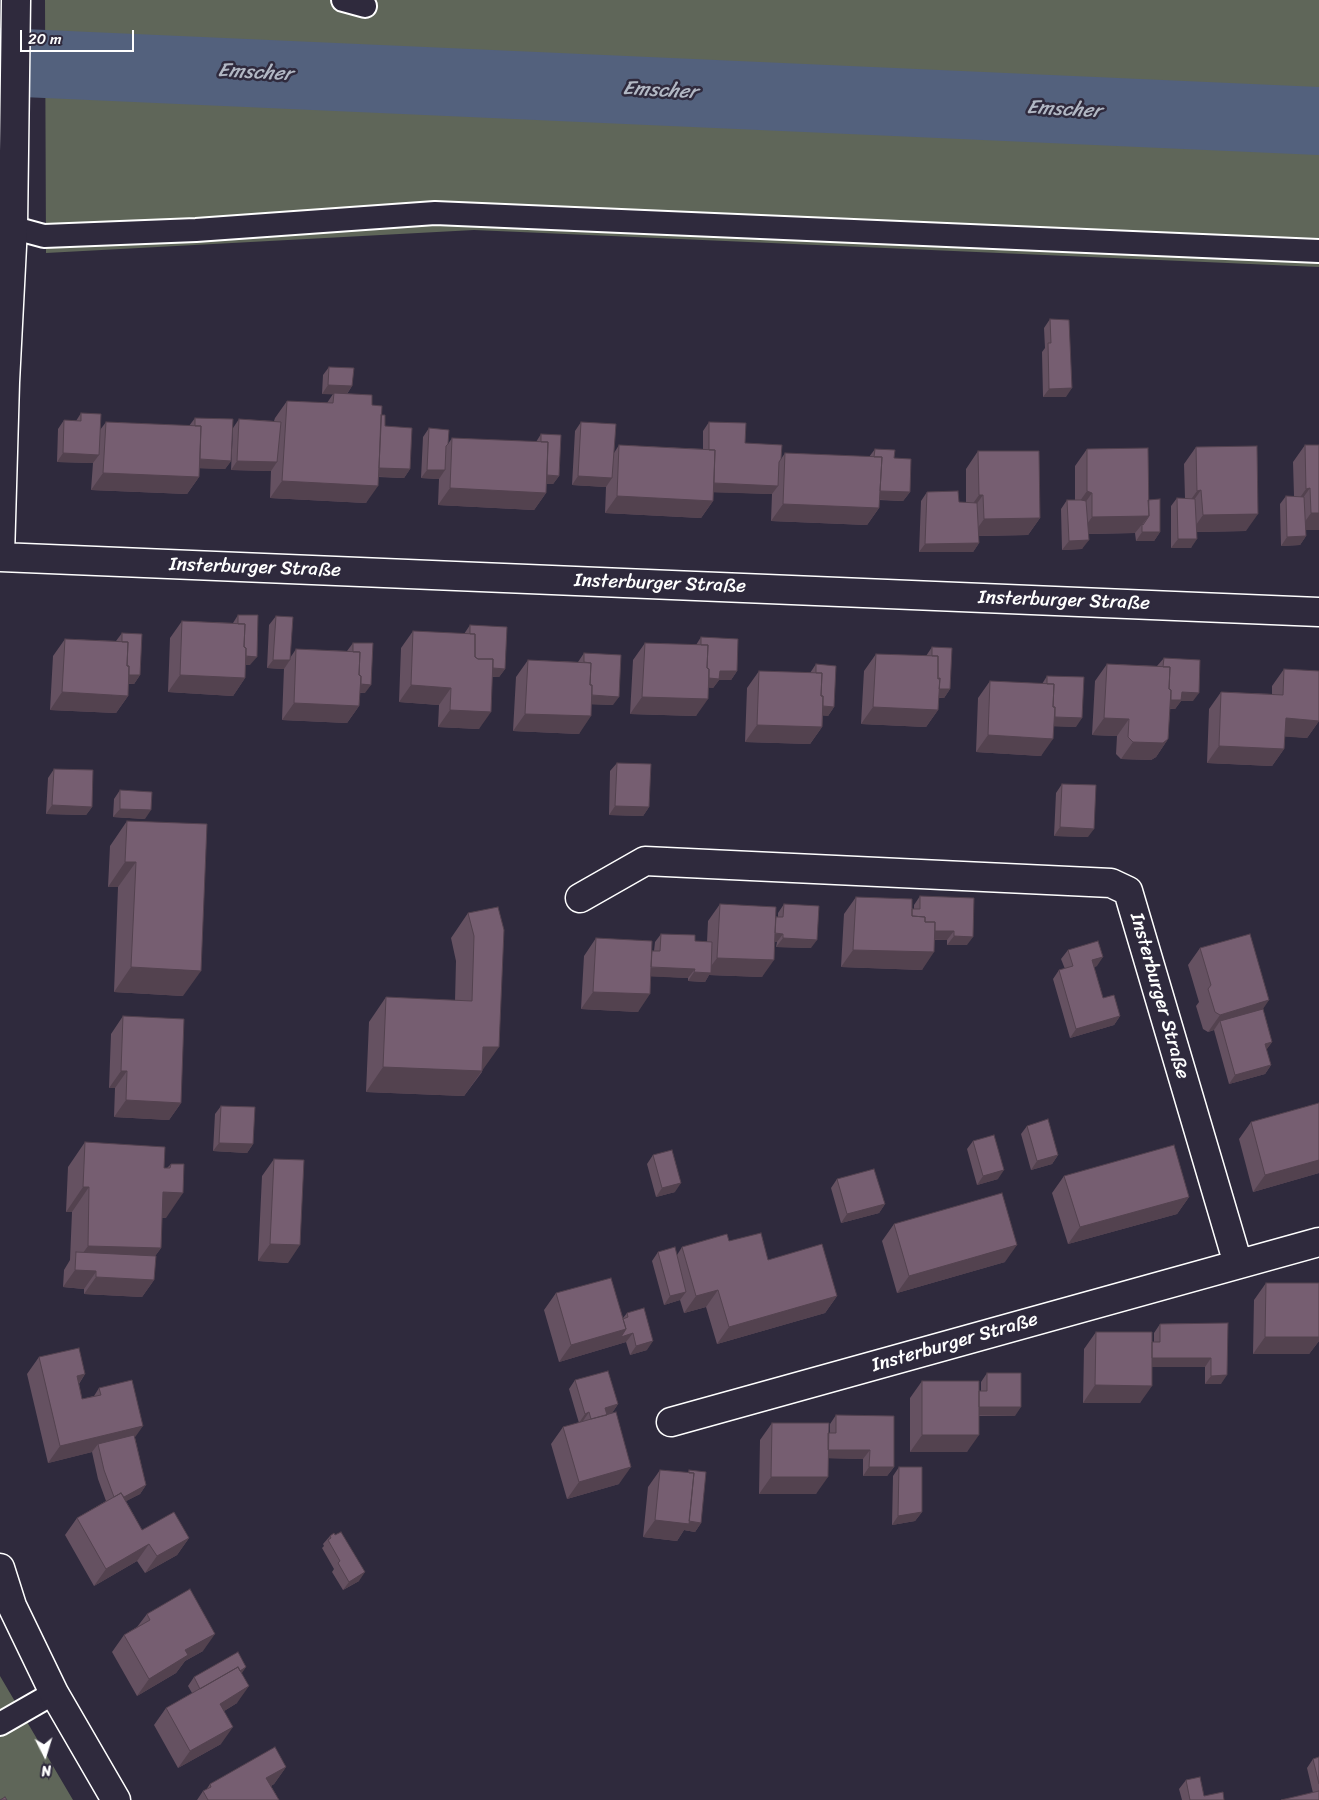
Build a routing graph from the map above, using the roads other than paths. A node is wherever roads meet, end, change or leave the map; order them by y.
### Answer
1 (16, 0) edge
2 (343, 0) edge
3 (365, 6) dead end
4 (7, 226) edge
5 (1319, 251) edge
6 (0, 556) edge
7 (1319, 612) edge
8 (580, 898) dead end
9 (1319, 1242) edge
10 (1238, 1264) junction
11 (671, 1422) dead end
12 (0, 1568) edge
13 (54, 1693) junction
14 (0, 1724) edge
15 (116, 1800) edge

1 - 4 street
2 - 3 lane
4 - 5 lane
4 - 6 street
6 - 7 street, Insterburger Straße
8 - 10 street, Insterburger Straße
9 - 10 street, Insterburger Straße
10 - 11 street, Insterburger Straße
12 - 13 street
13 - 14 lane
13 - 15 street

